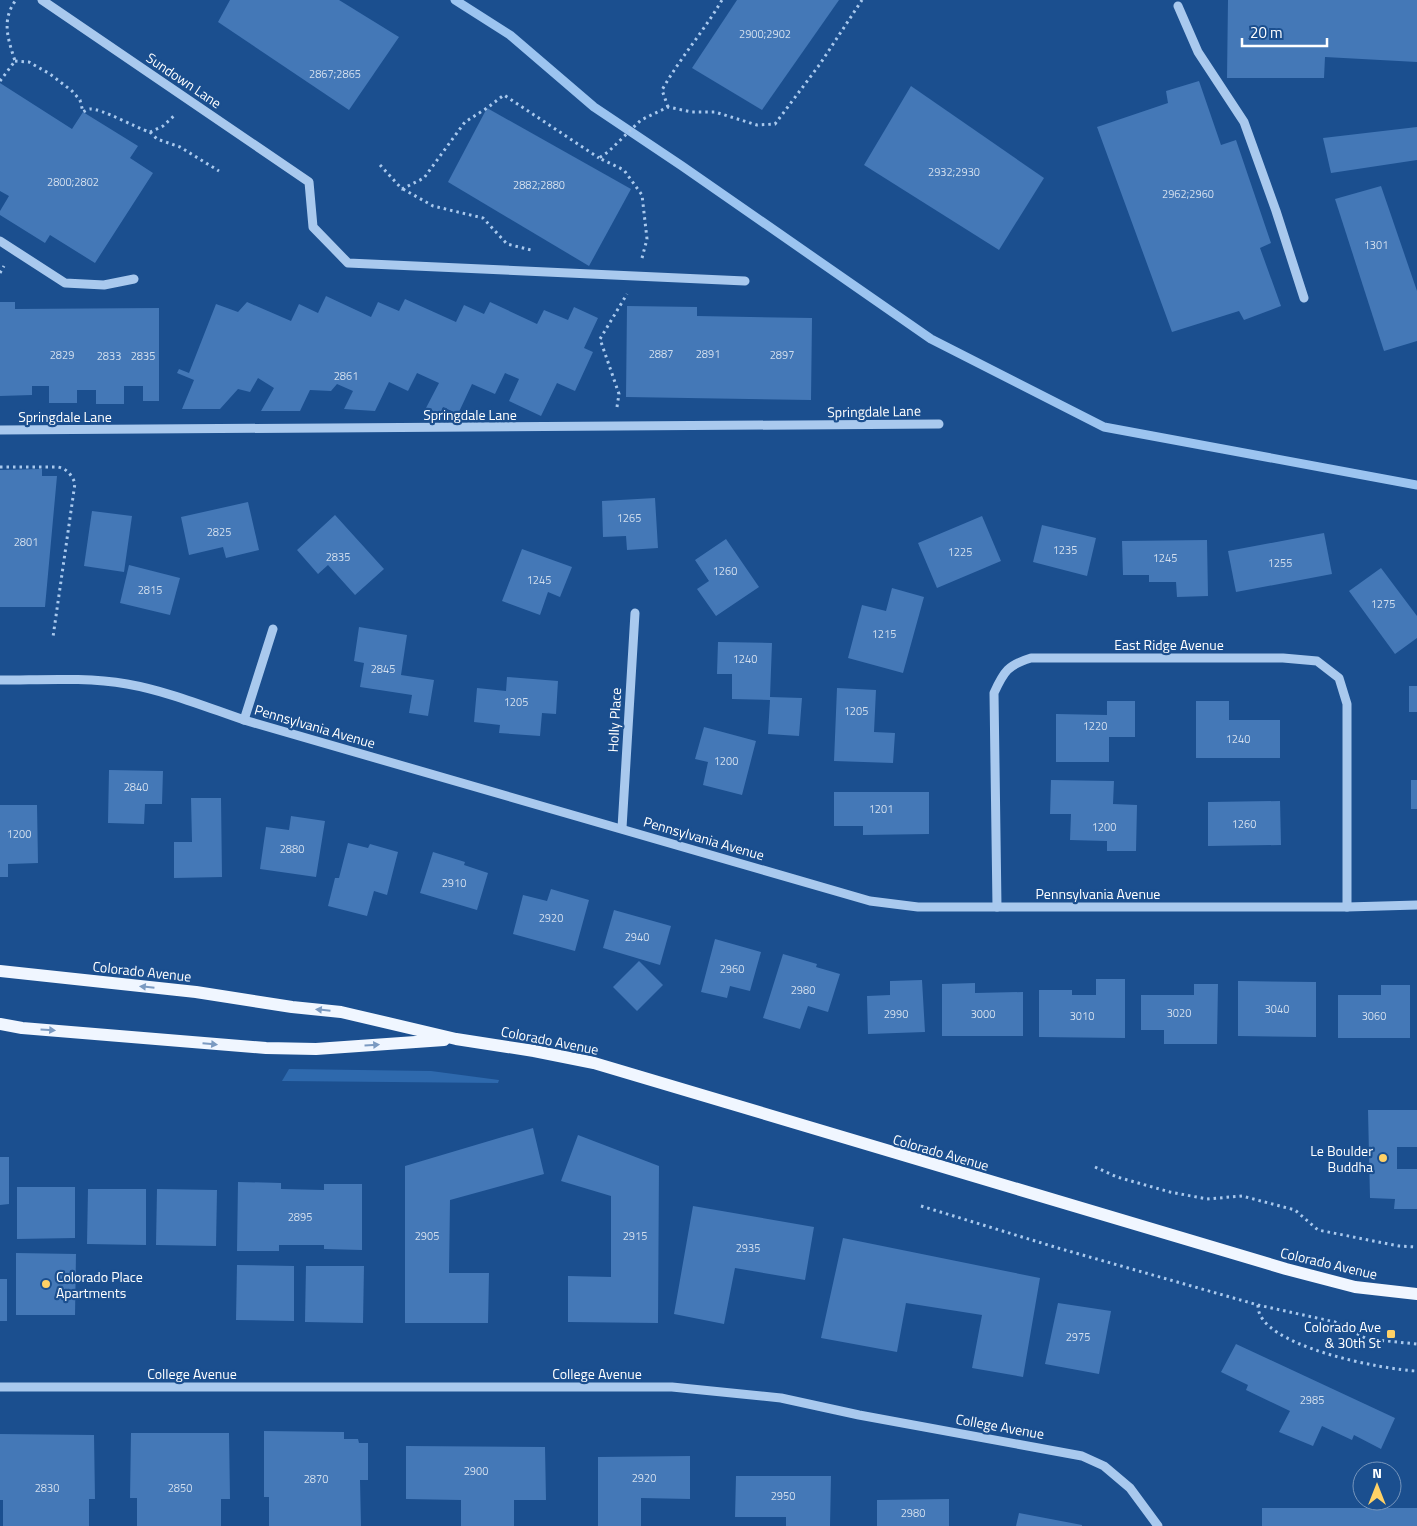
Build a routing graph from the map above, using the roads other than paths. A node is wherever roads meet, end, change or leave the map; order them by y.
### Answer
1 (42, 0) edge
2 (1178, 6) dead end
3 (0, 241) edge
4 (134, 279) dead end
5 (745, 281) dead end
6 (1304, 298) dead end
7 (939, 424) dead end
8 (0, 430) edge
9 (635, 613) dead end
10 (273, 629) dead end
11 (0, 680) edge
12 (244, 720) junction
13 (622, 828) junction
14 (1417, 906) edge
15 (997, 907) junction
16 (1347, 907) junction
17 (0, 971) edge
18 (0, 1024) edge
19 (456, 1039) junction
20 (1417, 1294) edge
21 (0, 1388) edge
22 (1158, 1526) edge

1 - 5 street, Sundown Lane
2 - 6 street
3 - 4 street
7 - 8 street, Springdale Lane
9 - 13 street, Holly Place
10 - 12 street
11 - 12 street, Pennsylvania Avenue
12 - 13 street, Pennsylvania Avenue
13 - 15 street, Pennsylvania Avenue
14 - 16 street, Pennsylvania Avenue
15 - 16 street, Pennsylvania Avenue
15 - 16 street, East Ridge Avenue
19 -> 17 main road, Colorado Avenue
18 -> 19 main road, Colorado Avenue
19 - 20 main road, Colorado Avenue
21 - 22 street, College Avenue

